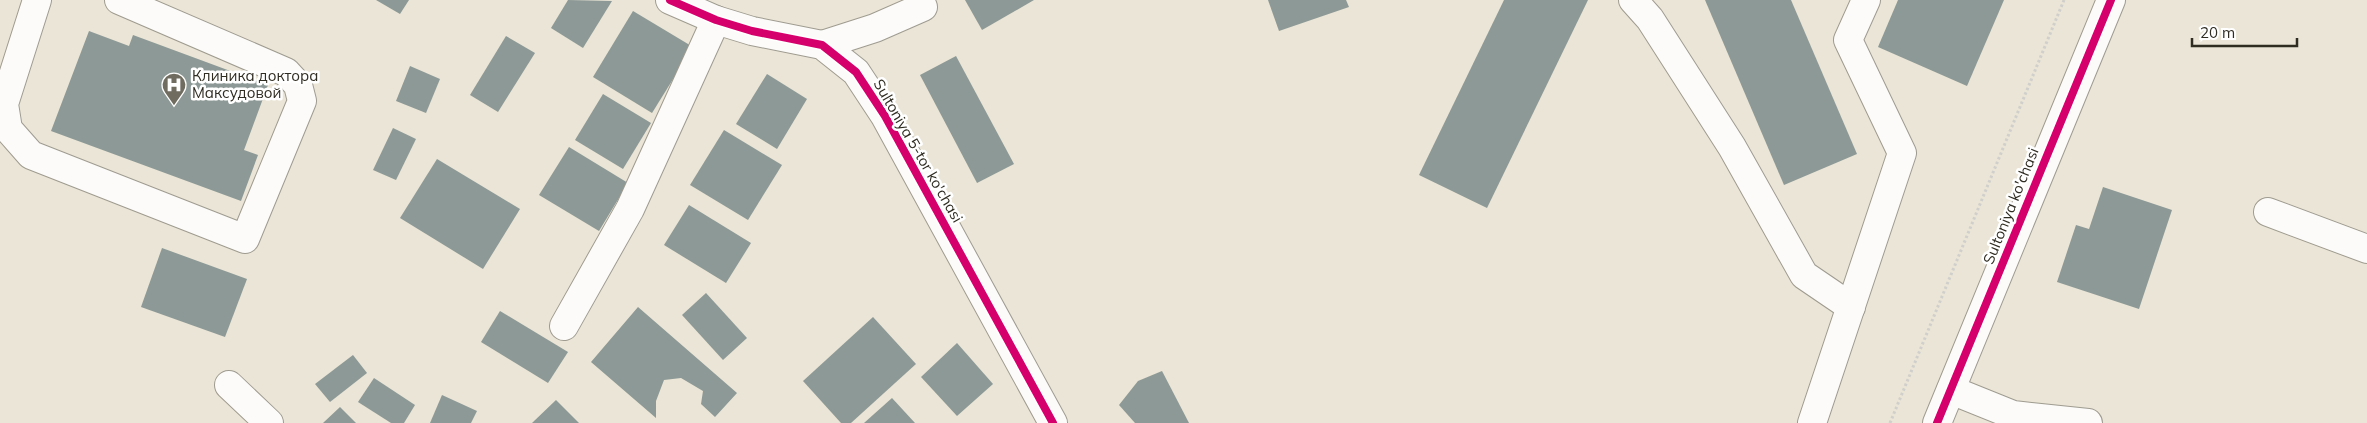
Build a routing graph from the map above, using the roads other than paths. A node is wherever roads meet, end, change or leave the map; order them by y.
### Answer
1 (37, 0) edge
2 (119, 0) edge
3 (670, 0) edge
4 (919, 0) edge
5 (1633, 0) edge
6 (1866, 0) edge
7 (2111, 0) edge
8 (716, 20) junction
9 (822, 45) junction
10 (2268, 212) dead end
11 (2367, 249) edge
12 (1851, 307) junction
13 (564, 326) dead end
14 (229, 385) dead end
15 (1951, 390) junction
16 (269, 423) edge
17 (1052, 423) edge
18 (1812, 423) edge
19 (1937, 423) edge
20 (2088, 423) edge

1 - 2 street
3 - 8 street, Sultoniya 5-tor ko'chasi
4 - 9 street
5 - 12 street
6 - 12 street
7 - 15 street, Sultoniya ko'chasi
8 - 9 street, Sultoniya 5-tor ko'chasi
8 - 13 street
9 - 17 street, Sultoniya 5-tor ko'chasi
10 - 11 street
12 - 18 street
14 - 16 street
15 - 19 street, Sultoniya ko'chasi
15 - 20 street

